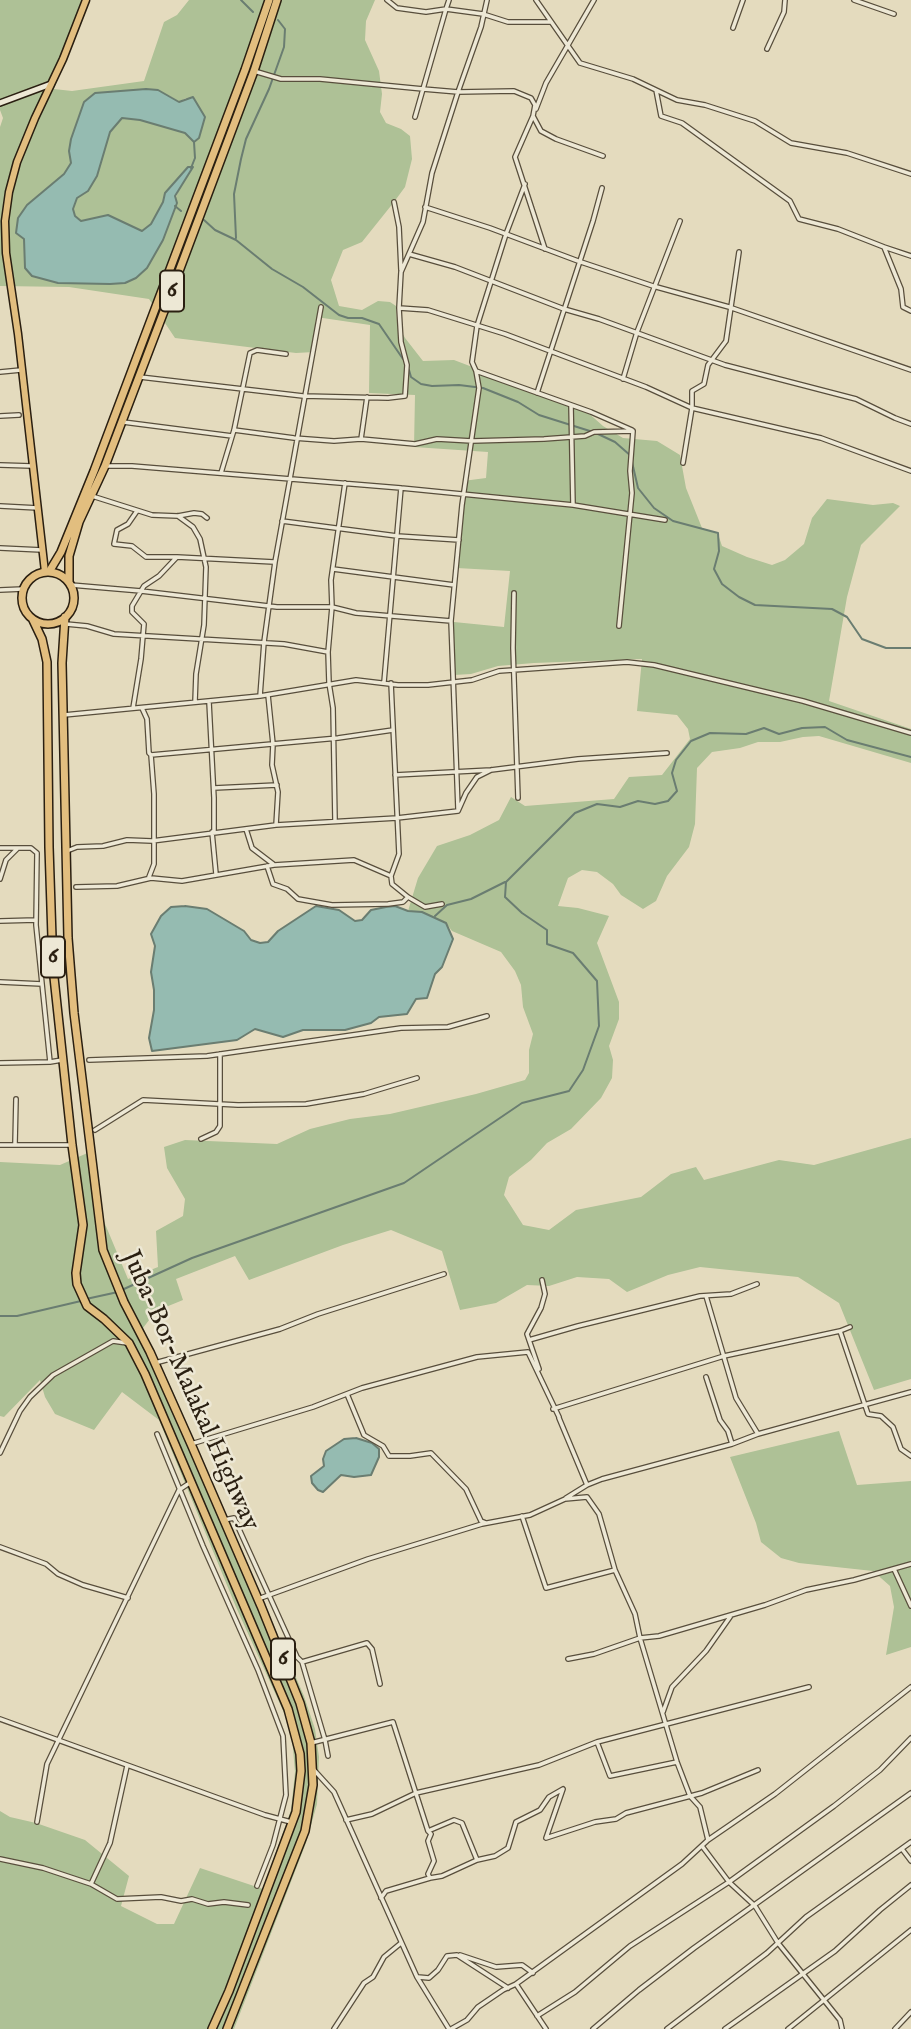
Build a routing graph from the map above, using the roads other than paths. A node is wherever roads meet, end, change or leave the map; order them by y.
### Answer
1 (86, 0) edge
2 (269, 0) edge
3 (277, 0) edge
4 (387, 0) edge
5 (449, 0) edge
6 (487, 0) edge
7 (536, 0) edge
8 (594, 0) edge
9 (743, 0) edge
10 (785, 0) edge
11 (854, 0) edge
12 (446, 9) junction
13 (894, 14) dead end
14 (484, 15) junction
15 (553, 22) junction
16 (733, 28) dead end
17 (567, 47) junction
18 (767, 48) dead end
19 (254, 72) junction
20 (51, 84) junction
21 (423, 89) junction
22 (656, 90) junction
23 (458, 92) junction
24 (0, 103) edge
25 (533, 116) junction
26 (415, 117) dead end
27 (603, 156) dead end
28 (911, 174) edge
29 (525, 184) junction
30 (602, 188) dead end
31 (394, 202) dead end
32 (425, 207) junction
33 (680, 221) dead end
34 (506, 234) junction
35 (884, 247) junction
36 (545, 249) junction
37 (739, 252) dead end
38 (409, 254) junction
39 (911, 256) edge
40 (578, 261) junction
41 (401, 272) junction
42 (492, 281) junction
43 (653, 286) junction
44 (320, 307) dead end
45 (729, 307) junction
46 (399, 308) junction
47 (564, 309) junction
48 (911, 311) edge
49 (477, 326) junction
50 (637, 332) junction
51 (551, 351) junction
52 (286, 354) dead end
53 (711, 358) junction
54 (21, 370) junction
55 (911, 370) edge
56 (476, 371) junction
57 (0, 372) edge
58 (138, 377) junction
59 (623, 379) junction
60 (243, 388) junction
61 (537, 393) junction
62 (303, 396) junction
63 (367, 397) junction
64 (571, 405) junction
65 (692, 408) junction
66 (19, 415) dead end
67 (0, 416) edge
68 (121, 422) junction
69 (911, 424) edge
70 (234, 430) junction
71 (634, 431) junction
72 (232, 436) junction
73 (571, 437) junction
74 (297, 438) junction
75 (360, 439) junction
76 (472, 441) junction
77 (682, 463) dead end
78 (0, 465) edge
79 (32, 466) junction
80 (105, 466) junction
81 (911, 471) edge
82 (221, 473) junction
83 (289, 479) junction
84 (345, 483) junction
85 (401, 488) junction
86 (464, 495) junction
87 (91, 496) junction
88 (573, 505) junction
89 (0, 506) edge
90 (38, 508) junction
91 (137, 511) junction
92 (178, 516) junction
93 (629, 516) junction
94 (208, 518) dead end
95 (665, 520) dead end
96 (282, 521) junction
97 (337, 528) junction
98 (397, 536) junction
99 (459, 540) junction
100 (0, 548) edge
101 (42, 550) junction
102 (177, 557) junction
103 (204, 559) junction
104 (275, 562) junction
105 (333, 569) junction
106 (47, 572) junction
107 (393, 577) junction
108 (70, 583) junction
109 (454, 585) junction
110 (23, 589) junction
111 (0, 590) edge
112 (141, 590) junction
113 (514, 593) dead end
114 (205, 600) junction
115 (268, 606) junction
116 (332, 607) junction
117 (390, 616) junction
118 (33, 620) junction
119 (65, 620) junction
120 (451, 621) junction
121 (619, 626) dead end
122 (143, 634) junction
123 (203, 639) junction
124 (264, 642) junction
125 (328, 652) junction
126 (514, 670) junction
127 (384, 682) junction
128 (453, 682) junction
129 (329, 683) junction
130 (391, 683) junction
131 (268, 695) junction
132 (260, 696) junction
133 (195, 702) junction
134 (209, 702) junction
135 (133, 708) junction
136 (142, 708) junction
137 (64, 715) junction
138 (393, 730) junction
139 (911, 733) edge
140 (333, 738) junction
141 (273, 744) junction
142 (211, 748) junction
143 (667, 752) dead end
144 (151, 755) junction
145 (516, 768) junction
146 (491, 770) junction
147 (457, 772) junction
148 (395, 775) junction
149 (277, 785) junction
150 (214, 788) junction
151 (518, 798) dead end
152 (458, 811) junction
153 (397, 818) junction
154 (335, 820) junction
155 (276, 825) junction
156 (246, 829) junction
157 (213, 832) junction
158 (152, 841) junction
159 (0, 848) edge
160 (19, 848) junction
161 (65, 852) junction
162 (274, 865) junction
163 (267, 866) junction
164 (216, 874) junction
165 (391, 876) junction
166 (0, 879) edge
167 (148, 879) junction
168 (76, 887) dead end
169 (408, 897) junction
170 (442, 904) dead end
171 (36, 920) junction
172 (0, 921) edge
173 (0, 982) edge
174 (42, 984) junction
175 (487, 1016) dead end
176 (220, 1054) junction
177 (62, 1060) junction
178 (89, 1060) dead end
179 (50, 1062) junction
180 (0, 1063) edge
181 (417, 1078) dead end
182 (16, 1099) dead end
183 (219, 1103) junction
184 (95, 1130) dead end
185 (201, 1139) dead end
186 (15, 1144) junction
187 (0, 1145) edge
188 (72, 1145) junction
189 (444, 1274) dead end
190 (542, 1280) dead end
191 (757, 1284) dead end
192 (706, 1296) junction
193 (850, 1327) dead end
194 (840, 1331) junction
195 (529, 1340) junction
196 (129, 1343) junction
197 (723, 1356) junction
198 (155, 1363) junction
199 (706, 1377) dead end
200 (911, 1392) edge
201 (347, 1394) junction
202 (863, 1404) junction
203 (553, 1409) junction
204 (559, 1417) dead end
205 (157, 1434) dead end
206 (758, 1434) junction
207 (191, 1444) junction
208 (732, 1444) junction
209 (0, 1453) edge
210 (911, 1456) edge
211 (191, 1482) junction
212 (587, 1485) junction
213 (179, 1490) junction
214 (565, 1499) junction
215 (522, 1516) junction
216 (225, 1520) junction
217 (486, 1523) dead end
218 (0, 1547) edge
219 (911, 1564) edge
220 (894, 1569) junction
221 (615, 1570) junction
222 (269, 1594) junction
223 (128, 1598) junction
224 (258, 1599) junction
225 (911, 1606) edge
226 (731, 1615) junction
227 (640, 1638) junction
228 (568, 1659) dead end
229 (302, 1662) junction
230 (380, 1684) dead end
231 (809, 1687) dead end
232 (911, 1687) edge
233 (662, 1713) junction
234 (0, 1719) edge
235 (667, 1723) junction
236 (911, 1738) edge
237 (60, 1741) junction
238 (597, 1742) junction
239 (312, 1744) junction
240 (328, 1756) dead end
241 (677, 1762) junction
242 (127, 1765) junction
243 (314, 1770) junction
244 (758, 1770) dead end
245 (416, 1793) junction
246 (911, 1793) edge
247 (690, 1796) junction
248 (280, 1819) junction
249 (346, 1820) junction
250 (37, 1822) dead end
251 (293, 1822) junction
252 (428, 1831) junction
253 (708, 1840) junction
254 (911, 1842) edge
255 (702, 1846) junction
256 (902, 1848) junction
257 (0, 1859) edge
258 (477, 1860) junction
259 (911, 1861) edge
260 (430, 1878) junction
261 (729, 1882) junction
262 (91, 1884) junction
263 (911, 1885) edge
264 (257, 1886) dead end
265 (381, 1898) junction
266 (248, 1905) dead end
267 (755, 1906) junction
268 (911, 1930) edge
269 (401, 1943) junction
270 (778, 1943) junction
271 (457, 1955) junction
272 (533, 1973) junction
273 (803, 1975) junction
274 (417, 1977) junction
275 (516, 1984) junction
276 (508, 1988) junction
277 (825, 2000) junction
278 (911, 2012) edge
279 (537, 2016) junction
280 (212, 2029) edge
281 (227, 2029) edge
282 (334, 2029) edge
283 (450, 2029) edge
284 (546, 2029) edge
285 (593, 2029) edge
286 (667, 2029) edge
287 (725, 2029) edge
288 (788, 2029) edge
289 (842, 2029) edge
290 (895, 2029) edge

1 - 20 main road
2 - 106 highway, 6
3 - 19 highway, Juba-Bor-Malakal Highway / 6
4 - 12 street
5 - 12 street
6 - 14 street
7 - 15 street
8 - 17 street
9 - 16 street
10 - 18 street
11 - 13 street
12 - 14 street
12 - 21 street
14 - 15 street
14 - 23 street
15 - 17 street
17 - 22 street
17 - 25 street
19 - 21 street
19 - 58 highway, Juba-Bor-Malakal Highway / 6
20 - 24 street
20 - 54 main road
21 - 23 street
21 - 26 street
22 - 28 street
22 - 35 street
23 - 25 street
23 - 32 street
25 - 27 street
25 - 29 street
29 - 34 street
29 - 36 street
30 - 40 street
31 - 41 street
32 - 34 street
32 - 38 street
33 - 43 street
34 - 36 street
34 - 42 street
35 - 39 street
35 - 48 street
36 - 40 street
37 - 45 street
38 - 41 street
38 - 42 street
40 - 43 street
40 - 47 street
41 - 46 street
42 - 47 street
42 - 49 street
43 - 45 street
43 - 50 street
44 - 62 street
45 - 53 street
45 - 55 street
46 - 49 street
46 - 63 street
47 - 50 street
47 - 51 street
49 - 51 street
49 - 56 street
50 - 53 street
50 - 59 street
51 - 59 street
51 - 61 street
52 - 60 street
53 - 65 street
53 - 69 street
54 - 57 street
54 - 79 main road
56 - 61 street
56 - 76 street
58 - 60 street
58 - 68 highway, Juba-Bor-Malakal Highway / 6
59 - 65 street
60 - 62 street
60 - 70 street
61 - 64 street
62 - 63 street
62 - 74 street
63 - 75 street
64 - 71 street
64 - 73 street
65 - 77 street
65 - 81 street
66 - 67 street
68 - 72 street
68 - 80 highway, Juba-Bor-Malakal Highway / 6
70 - 72 street
70 - 74 street
71 - 73 street
71 - 93 street
72 - 82 street
73 - 76 street
73 - 88 street
74 - 75 street
74 - 83 street
75 - 76 street
76 - 86 street
78 - 79 street
79 - 90 main road
80 - 82 street
80 - 87 highway, Juba-Bor-Malakal Highway / 6
82 - 83 street
83 - 84 street
83 - 96 street
84 - 85 street
84 - 97 street
85 - 86 street
85 - 98 street
86 - 88 street
86 - 99 street
87 - 91 street
87 - 108 highway, Juba-Bor-Malakal Highway / 6
88 - 93 street
89 - 90 street
90 - 101 main road
91 - 92 street
91 - 102 street
92 - 94 street
92 - 103 street
93 - 95 street
93 - 121 street
96 - 97 street
96 - 104 street
97 - 98 street
97 - 105 street
98 - 99 street
98 - 107 street
99 - 109 street
100 - 101 street
101 - 106 main road
102 - 103 street
102 - 112 street
103 - 104 street
103 - 114 street
104 - 115 street
105 - 107 street
105 - 116 street
106 - 108 highway
106 - 110 highway, 6
107 - 109 street
107 - 117 street
108 - 112 street
108 - 119 highway, Juba-Bor-Malakal Highway / 6
109 - 120 street
110 - 111 street
110 - 118 highway, Juba-Bor-Malakal Highway / 6
112 - 114 street
112 - 122 street
113 - 126 street
114 - 115 street
114 - 123 street
115 - 116 street
115 - 124 street
116 - 117 street
116 - 125 street
117 - 120 street
117 - 127 street
118 - 119 highway
118 - 177 highway, Juba-Bor-Malakal Highway / 6
119 - 122 street
119 - 137 highway, Juba-Bor-Malakal Highway / 6
120 - 128 street
122 - 123 street
122 - 135 street
123 - 124 street
123 - 133 street
124 - 125 street
124 - 132 street
125 - 129 street
126 - 128 street
126 - 139 street
126 - 145 street
127 - 129 street
127 - 130 street
128 - 130 street
128 - 147 street
129 - 131 street
129 - 140 street
130 - 138 street
131 - 132 street
131 - 141 street
132 - 134 street
133 - 134 street
133 - 136 street
134 - 142 street
135 - 136 street
135 - 137 street
136 - 144 street
137 - 161 highway, Juba-Bor-Malakal Highway / 6
138 - 140 street
138 - 148 street
140 - 141 street
140 - 154 street
141 - 142 street
141 - 149 street
142 - 144 street
142 - 150 street
143 - 145 street
144 - 158 street
145 - 146 street
145 - 151 street
146 - 147 street
146 - 152 street
147 - 148 street
147 - 152 street
148 - 153 street
149 - 150 street
149 - 155 street
150 - 157 street
152 - 153 street
153 - 154 street
153 - 165 street
154 - 155 street
155 - 156 street
156 - 157 street
156 - 162 street
157 - 158 street
157 - 164 street
158 - 161 street
158 - 167 street
159 - 160 street
160 - 166 street
160 - 171 street
161 - 198 highway, Juba-Bor-Malakal Highway / 6
162 - 163 street
162 - 165 street
163 - 164 street
163 - 169 street
164 - 167 street
165 - 169 street
167 - 168 street
169 - 170 street
171 - 172 street
171 - 174 street
173 - 174 street
174 - 179 street
175 - 176 street
176 - 178 street
176 - 183 street
177 - 179 street
177 - 188 highway, Juba-Bor-Malakal Highway / 6
179 - 180 street
181 - 183 street
182 - 186 street
183 - 184 street
183 - 185 street
186 - 187 street
186 - 188 street
188 - 196 highway, Juba-Bor-Malakal Highway / 6
189 - 198 street
190 - 195 street
191 - 192 street
192 - 195 street
192 - 197 street
193 - 194 street
194 - 197 street
194 - 202 street
195 - 203 street
196 - 209 street
196 - 211 highway, Juba-Bor-Malakal Highway / 6
197 - 203 street
197 - 206 street
198 - 207 highway, Juba-Bor-Malakal Highway / 6
199 - 208 street
200 - 202 street
201 - 204 street
201 - 207 street
201 - 217 street
202 - 206 street
202 - 210 street
203 - 212 street
205 - 213 street
206 - 208 street
207 - 216 highway, Juba-Bor-Malakal Highway / 6
208 - 212 street
211 - 213 street
211 - 251 highway, Juba-Bor-Malakal Highway / 6
212 - 214 street
213 - 223 street
213 - 248 street
214 - 215 street
214 - 221 street
215 - 221 street
215 - 222 street
216 - 222 street
216 - 224 highway, Juba-Bor-Malakal Highway / 6
218 - 223 street
219 - 220 street
220 - 225 street
220 - 226 street
221 - 227 street
222 - 224 street
222 - 229 street
223 - 237 street
224 - 239 highway, Juba-Bor-Malakal Highway / 6
226 - 227 street
226 - 233 street
227 - 228 street
227 - 233 street
229 - 230 street
229 - 240 street
231 - 235 street
232 - 253 street
233 - 235 street
234 - 237 street
235 - 238 street
235 - 241 street
236 - 261 street
237 - 242 street
237 - 250 street
238 - 241 street
238 - 245 street
239 - 243 highway, Juba-Bor-Malakal Highway / 6
239 - 245 street
241 - 247 street
242 - 248 street
242 - 262 street
243 - 249 street
243 - 281 highway, Juba-Bor-Malakal Highway / 6
244 - 247 street
245 - 249 street
245 - 252 street
246 - 267 street
247 - 253 street
247 - 258 street
248 - 251 street
248 - 264 street
249 - 265 street
251 - 280 highway, Juba-Bor-Malakal Highway / 6
252 - 258 street
252 - 260 street
253 - 255 street
254 - 256 street
255 - 261 street
255 - 272 street
256 - 259 street
256 - 270 street
257 - 262 street
258 - 260 street
260 - 265 street
261 - 267 street
261 - 279 street
262 - 266 street
263 - 273 street
265 - 269 street
267 - 270 street
267 - 285 street
268 - 277 street
269 - 274 street
269 - 282 street
270 - 273 street
270 - 286 street
271 - 272 street
271 - 274 street
271 - 276 street
272 - 275 street
273 - 277 street
273 - 287 street
274 - 283 street
275 - 276 street
275 - 279 street
276 - 283 street
277 - 288 street
277 - 289 street
278 - 290 street
279 - 284 street

